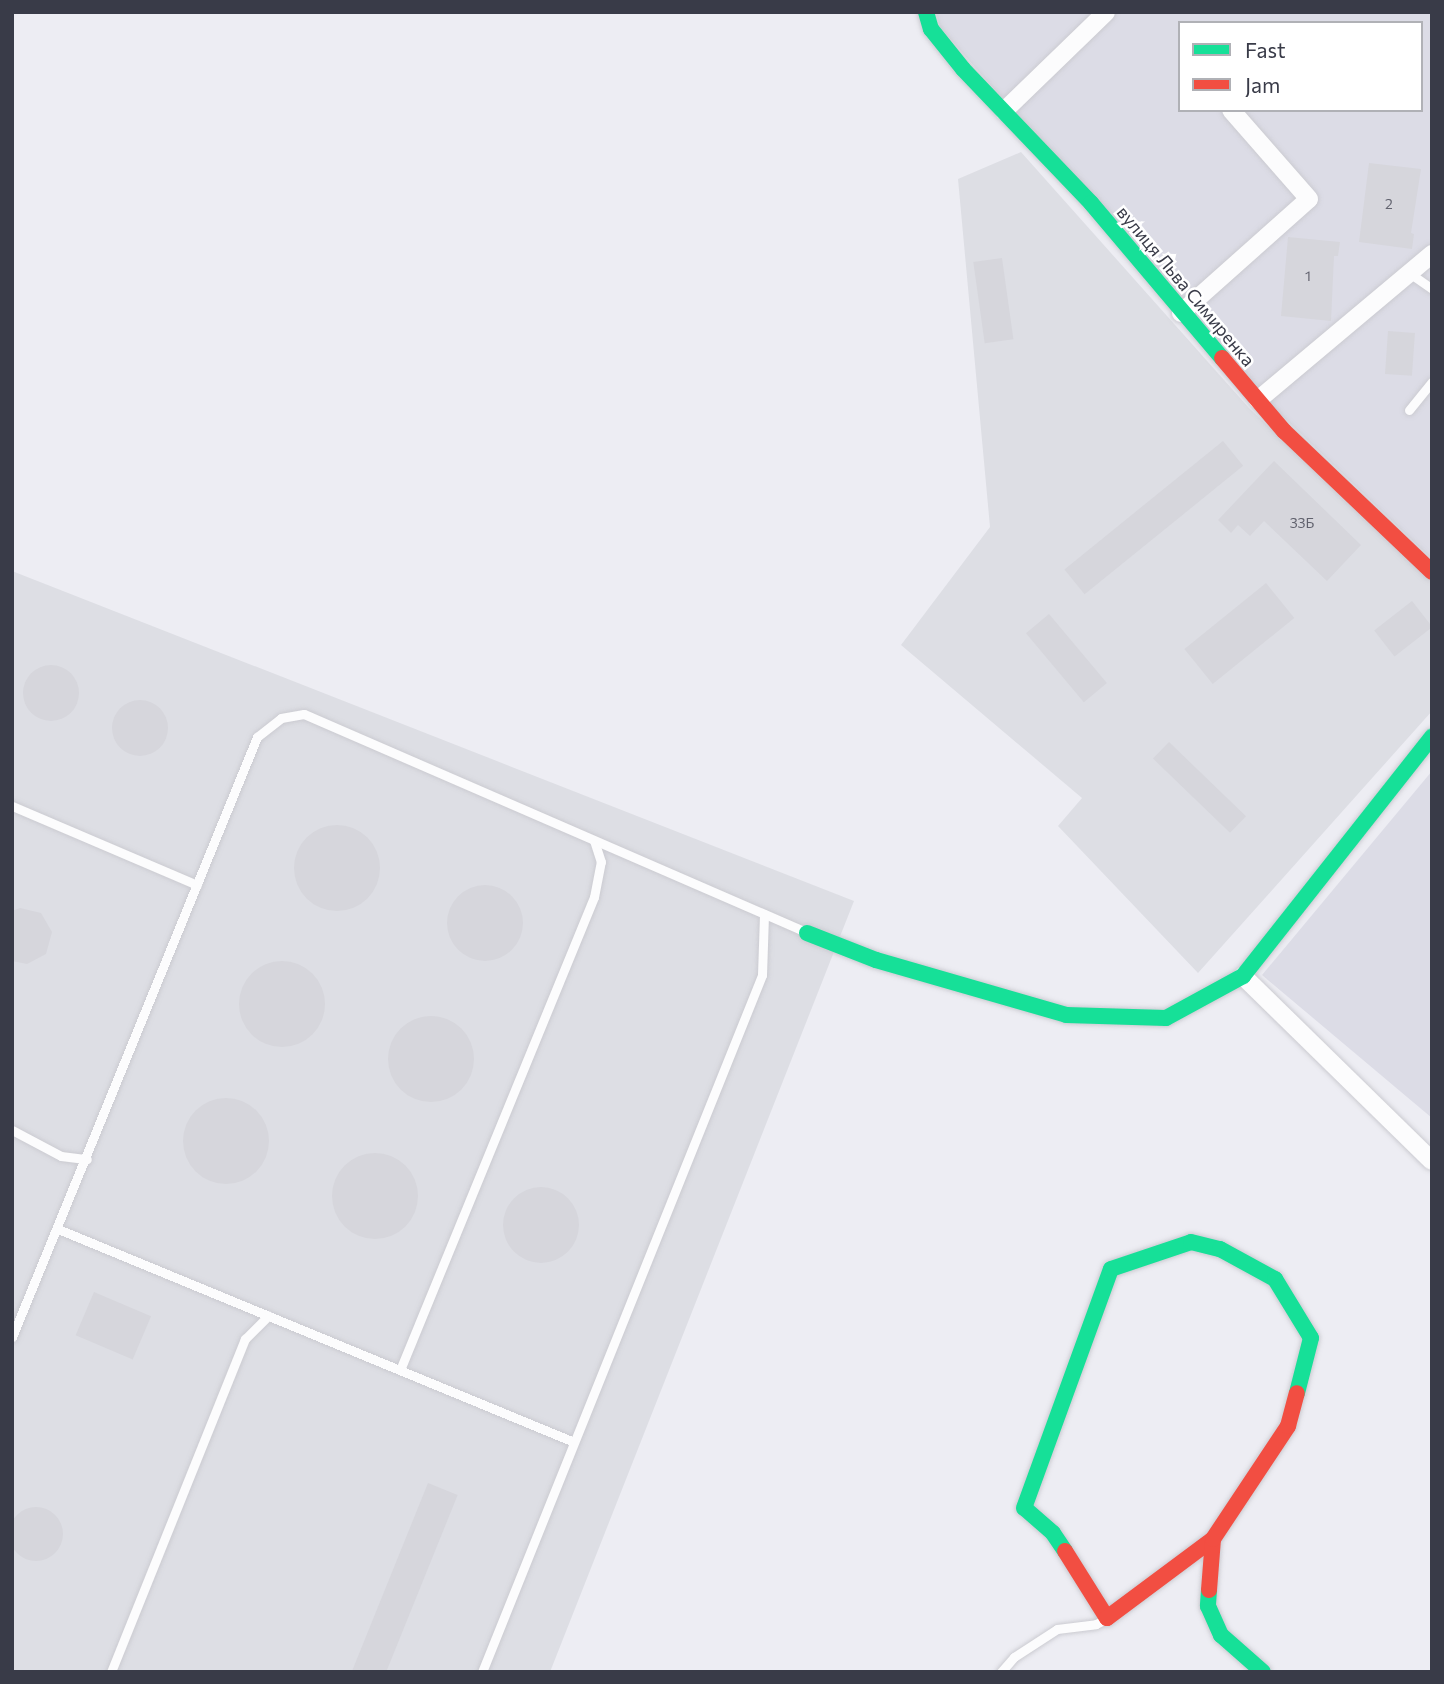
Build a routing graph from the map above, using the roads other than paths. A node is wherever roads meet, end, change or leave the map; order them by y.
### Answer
1 (926, 12) edge
2 (1106, 12) edge
3 (1003, 111) junction
4 (1233, 112) edge
5 (1432, 254) edge
6 (1407, 271) junction
7 (1432, 289) edge
8 (1181, 313) junction
9 (1432, 382) edge
10 (1258, 400) junction
11 (1409, 410) dead end
12 (1432, 572) edge
13 (1432, 737) edge
14 (12, 806) edge
15 (594, 841) junction
16 (197, 885) junction
17 (764, 914) junction
18 (807, 933) joint
19 (1243, 976) junction
20 (12, 1130) edge
21 (87, 1159) junction
22 (1432, 1161) edge
23 (58, 1229) junction
24 (268, 1316) junction
25 (12, 1338) edge
26 (400, 1370) junction
27 (574, 1442) junction
28 (1213, 1539) junction
29 (1107, 1618) junction
30 (111, 1672) edge
31 (482, 1672) edge
32 (1001, 1672) edge
33 (1263, 1672) edge

1 - 3 street, вулиця Льва Симиренка
2 - 3 street
3 - 8 street, вулиця Льва Симиренка
4 - 8 street
5 - 6 street
6 - 7 lane
6 - 10 street
8 - 10 street, вулиця Льва Симиренка
9 - 11 lane
10 - 12 street, вулиця Льва Симиренка
13 - 19 street
14 - 16 lane
15 - 16 lane
15 - 17 lane
15 - 26 lane
16 - 21 lane
17 - 18 lane
17 - 27 lane
18 - 19 street
19 - 22 street
20 - 21 lane
21 - 23 lane
23 - 24 lane
23 - 25 lane
24 - 26 lane
24 - 30 lane
26 - 27 lane
27 - 31 lane
28 - 29 street
28 - 29 street
28 - 33 street
29 - 32 lane

